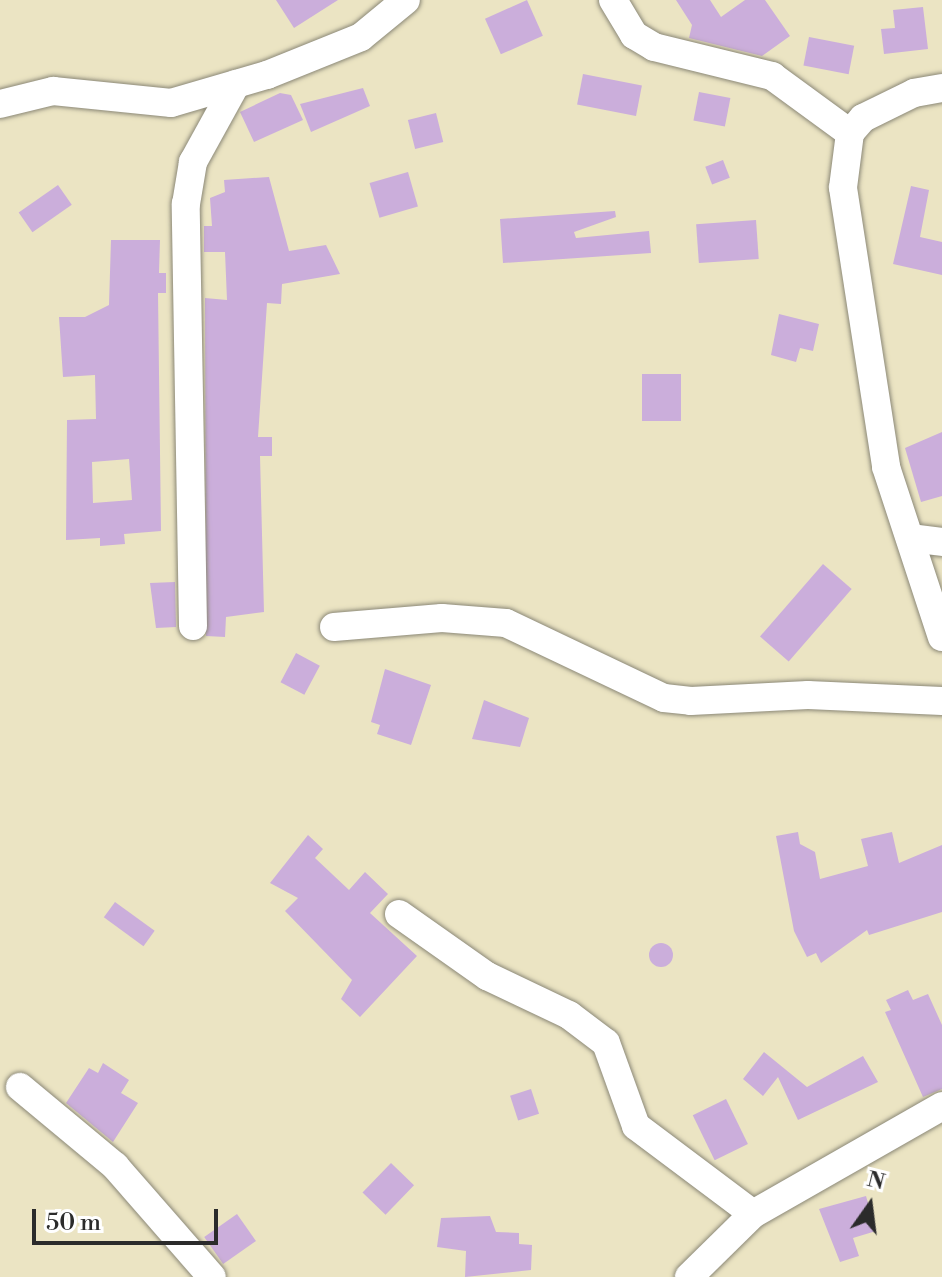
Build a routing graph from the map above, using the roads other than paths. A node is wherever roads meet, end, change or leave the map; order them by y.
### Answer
1 (406, 0) edge
2 (613, 0) edge
3 (236, 84) junction
4 (942, 88) edge
5 (0, 104) edge
6 (850, 133) junction
7 (910, 538) junction
8 (942, 542) edge
9 (193, 626) dead end
10 (334, 627) dead end
11 (942, 637) edge
12 (942, 701) edge
13 (399, 914) dead end
14 (20, 1087) dead end
15 (942, 1106) edge
16 (753, 1214) junction
17 (212, 1277) edge
18 (689, 1277) edge

1 - 3 street
2 - 6 street
3 - 5 street
3 - 9 street
4 - 6 street
6 - 7 street
7 - 8 street
7 - 11 street
10 - 12 street
13 - 16 street
14 - 17 street
15 - 16 street
16 - 18 street

